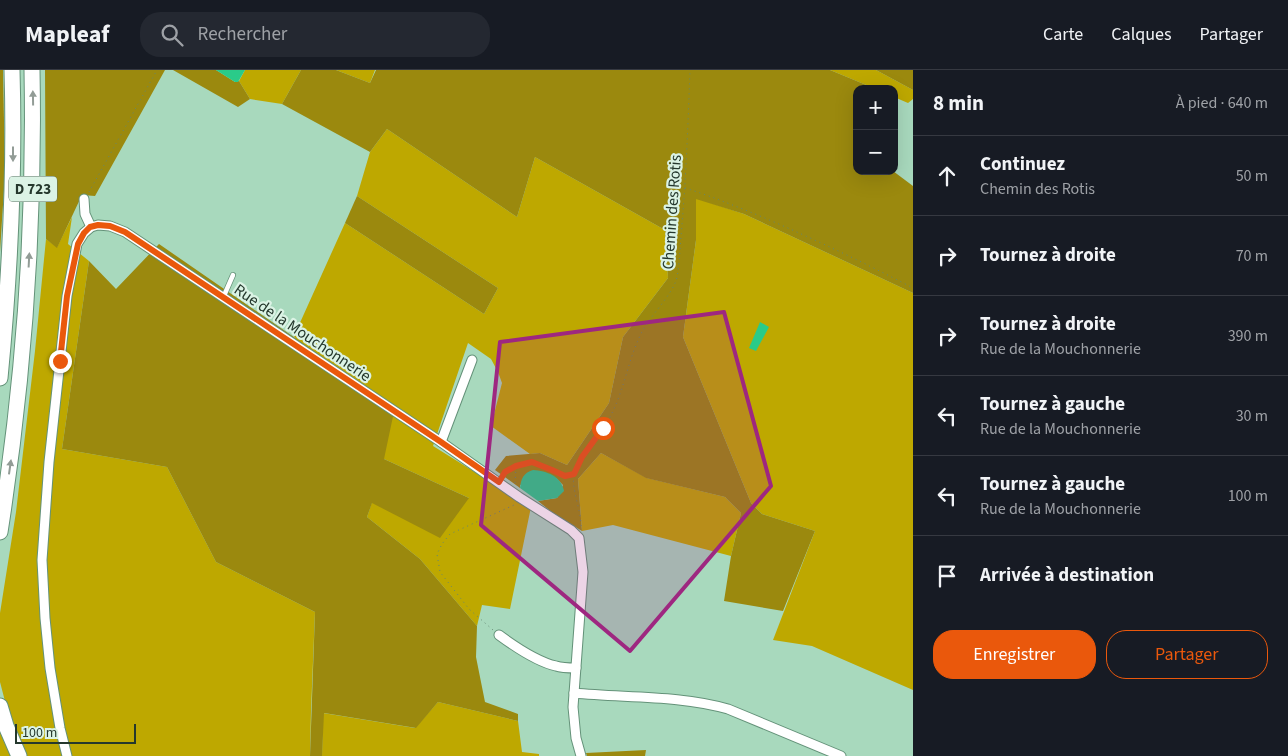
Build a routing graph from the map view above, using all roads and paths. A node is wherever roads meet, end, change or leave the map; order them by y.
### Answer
1 (12, 70) edge
2 (32, 70) edge
3 (156, 70) edge
4 (690, 70) edge
5 (685, 188) junction
6 (84, 199) joint
7 (90, 227) junction
8 (233, 275) dead end
9 (913, 288) edge
10 (223, 298) junction
11 (472, 360) dead end
12 (0, 378) edge
13 (441, 442) junction
14 (516, 466) junction
15 (574, 474) junction
16 (499, 482) junction
17 (517, 495) junction
18 (0, 532) edge
19 (579, 538) junction
20 (499, 636) joint
21 (576, 668) junction
22 (574, 693) junction
23 (0, 706) edge
24 (19, 756) edge
25 (67, 756) edge
26 (580, 756) edge
27 (841, 756) edge

1 -> 12 highway, D 723
18 -> 2 highway, D 723
3 - 6 path
4 - 5 path, Chemin des Rotis
5 - 9 path
5 - 15 path, Chemin des Rotis
6 - 7 street
7 - 10 street, Rue de la Mouchonnerie
7 - 25 street
8 - 10 lane
10 - 13 street, Rue de la Mouchonnerie
11 - 13 street
13 - 16 street, Rue de la Mouchonnerie
14 - 15 path
14 - 16 path
14 - 17 path
15 - 19 path
16 - 17 street, Rue de la Mouchonnerie
17 - 19 street, Rue de la Mouchonnerie
17 - 20 path
19 - 21 street
20 - 21 street
21 - 22 street
22 - 26 street
22 - 27 street
23 - 24 highway

